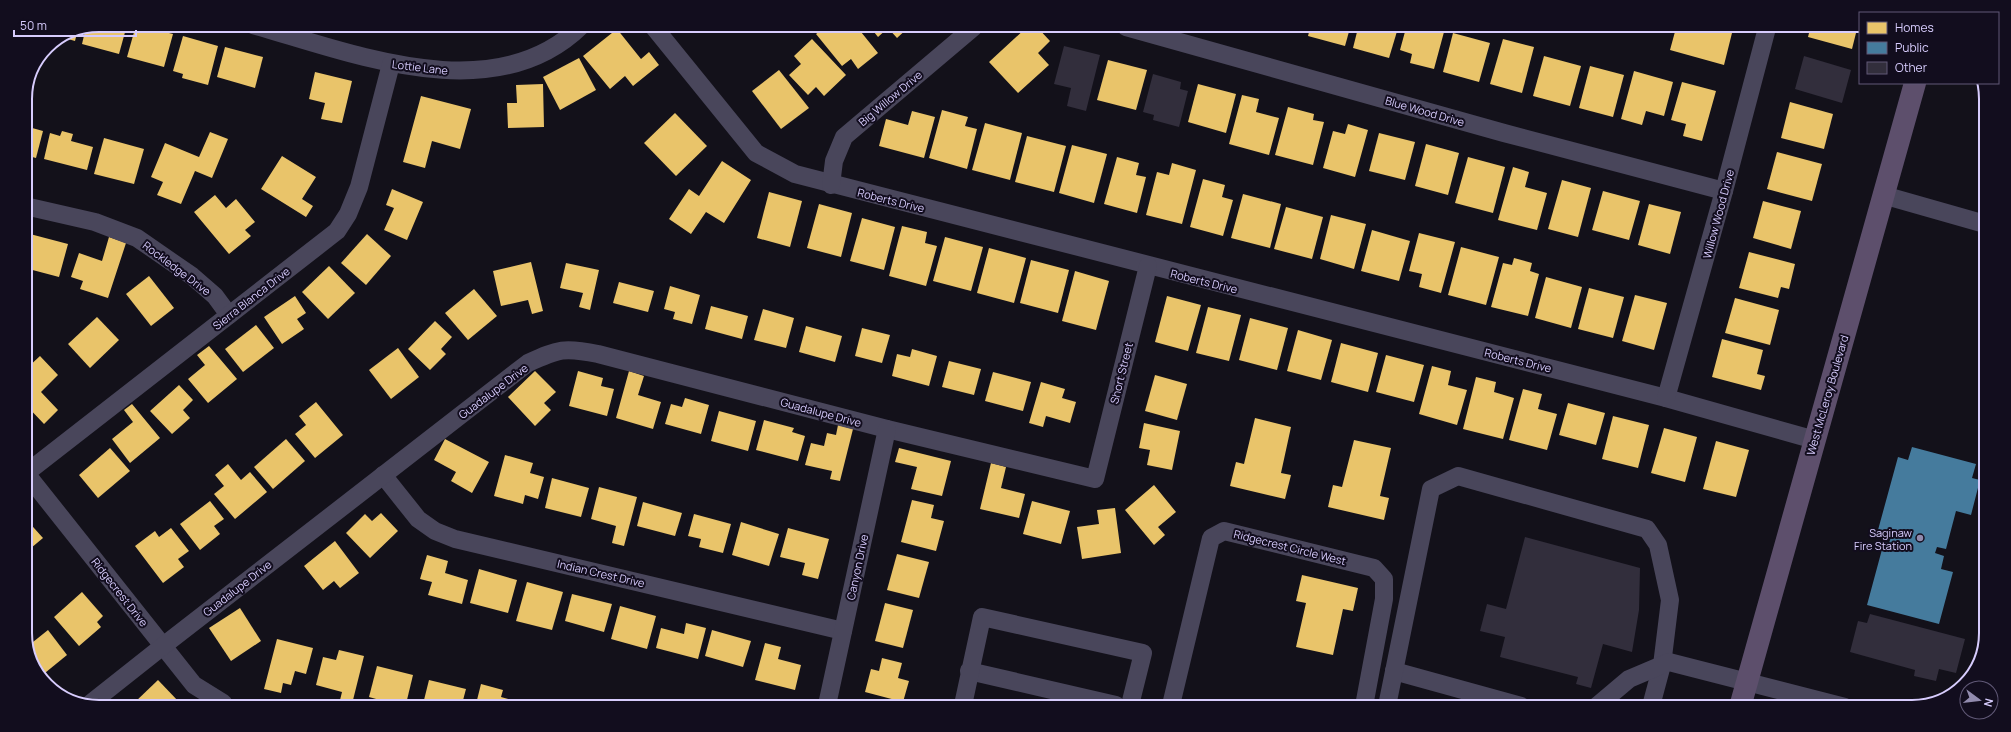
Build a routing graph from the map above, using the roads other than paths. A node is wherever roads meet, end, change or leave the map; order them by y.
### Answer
1 (278, 32) edge
2 (575, 32) edge
3 (658, 32) edge
4 (968, 32) edge
5 (1144, 32) edge
6 (1766, 32) edge
7 (391, 64) junction
8 (1915, 84) edge
9 (831, 185) junction
10 (1724, 191) junction
11 (1883, 196) junction
12 (32, 208) edge
13 (1979, 222) edge
14 (1148, 266) junction
15 (229, 315) junction
16 (1666, 398) junction
17 (887, 429) junction
18 (1814, 440) junction
19 (32, 468) edge
20 (383, 475) junction
21 (1095, 479) joint
22 (32, 481) edge
23 (843, 631) junction
24 (163, 646) junction
25 (1662, 665) junction
26 (969, 671) junction
27 (1394, 671) junction
28 (1747, 681) junction
29 (95, 700) edge
30 (217, 700) edge
31 (828, 700) edge
32 (964, 700) edge
33 (1094, 700) edge
34 (1131, 700) edge
35 (1172, 700) edge
36 (1365, 700) edge
37 (1387, 700) edge
38 (1499, 700) edge
39 (1604, 700) edge
40 (1653, 700) edge
41 (1742, 700) edge
42 (1819, 700) edge

1 - 7 street, Lottie Lane
2 - 7 street, Lottie Lane
3 - 9 street, Roberts Drive
4 - 9 street, Big Willow Drive
5 - 10 street, Blue Wood Drive
6 - 10 street, Willow Wood Drive
7 - 15 street, Sierra Blanca Drive
8 - 11 main road, West McLeroy Boulevard
9 - 14 street, Roberts Drive
10 - 16 street, Willow Wood Drive
11 - 13 street
11 - 18 main road, West McLeroy Boulevard
12 - 15 street, Rockledge Drive
14 - 16 street, Roberts Drive
14 - 21 street, Short Street
15 - 19 street, Sierra Blanca Drive
16 - 18 street, Roberts Drive
17 - 20 street, Guadalupe Drive
17 - 21 street, Guadalupe Drive
17 - 23 street, Canyon Drive
18 - 28 main road, West McLeroy Boulevard
20 - 23 street, Indian Crest Drive
20 - 24 street, Guadalupe Drive
22 - 24 street, Ridgecrest Drive
23 - 31 street, Canyon Drive
24 - 29 street, Guadalupe Drive
24 - 30 street, Ridgecrest Drive
25 - 27 street
25 - 28 street
25 - 39 street
25 - 40 street
26 - 32 street
26 - 33 street
26 - 34 street
27 - 37 street
27 - 38 street
28 - 41 main road, West McLeroy Boulevard
28 - 42 street
35 - 36 street, Ridgecrest Circle West

